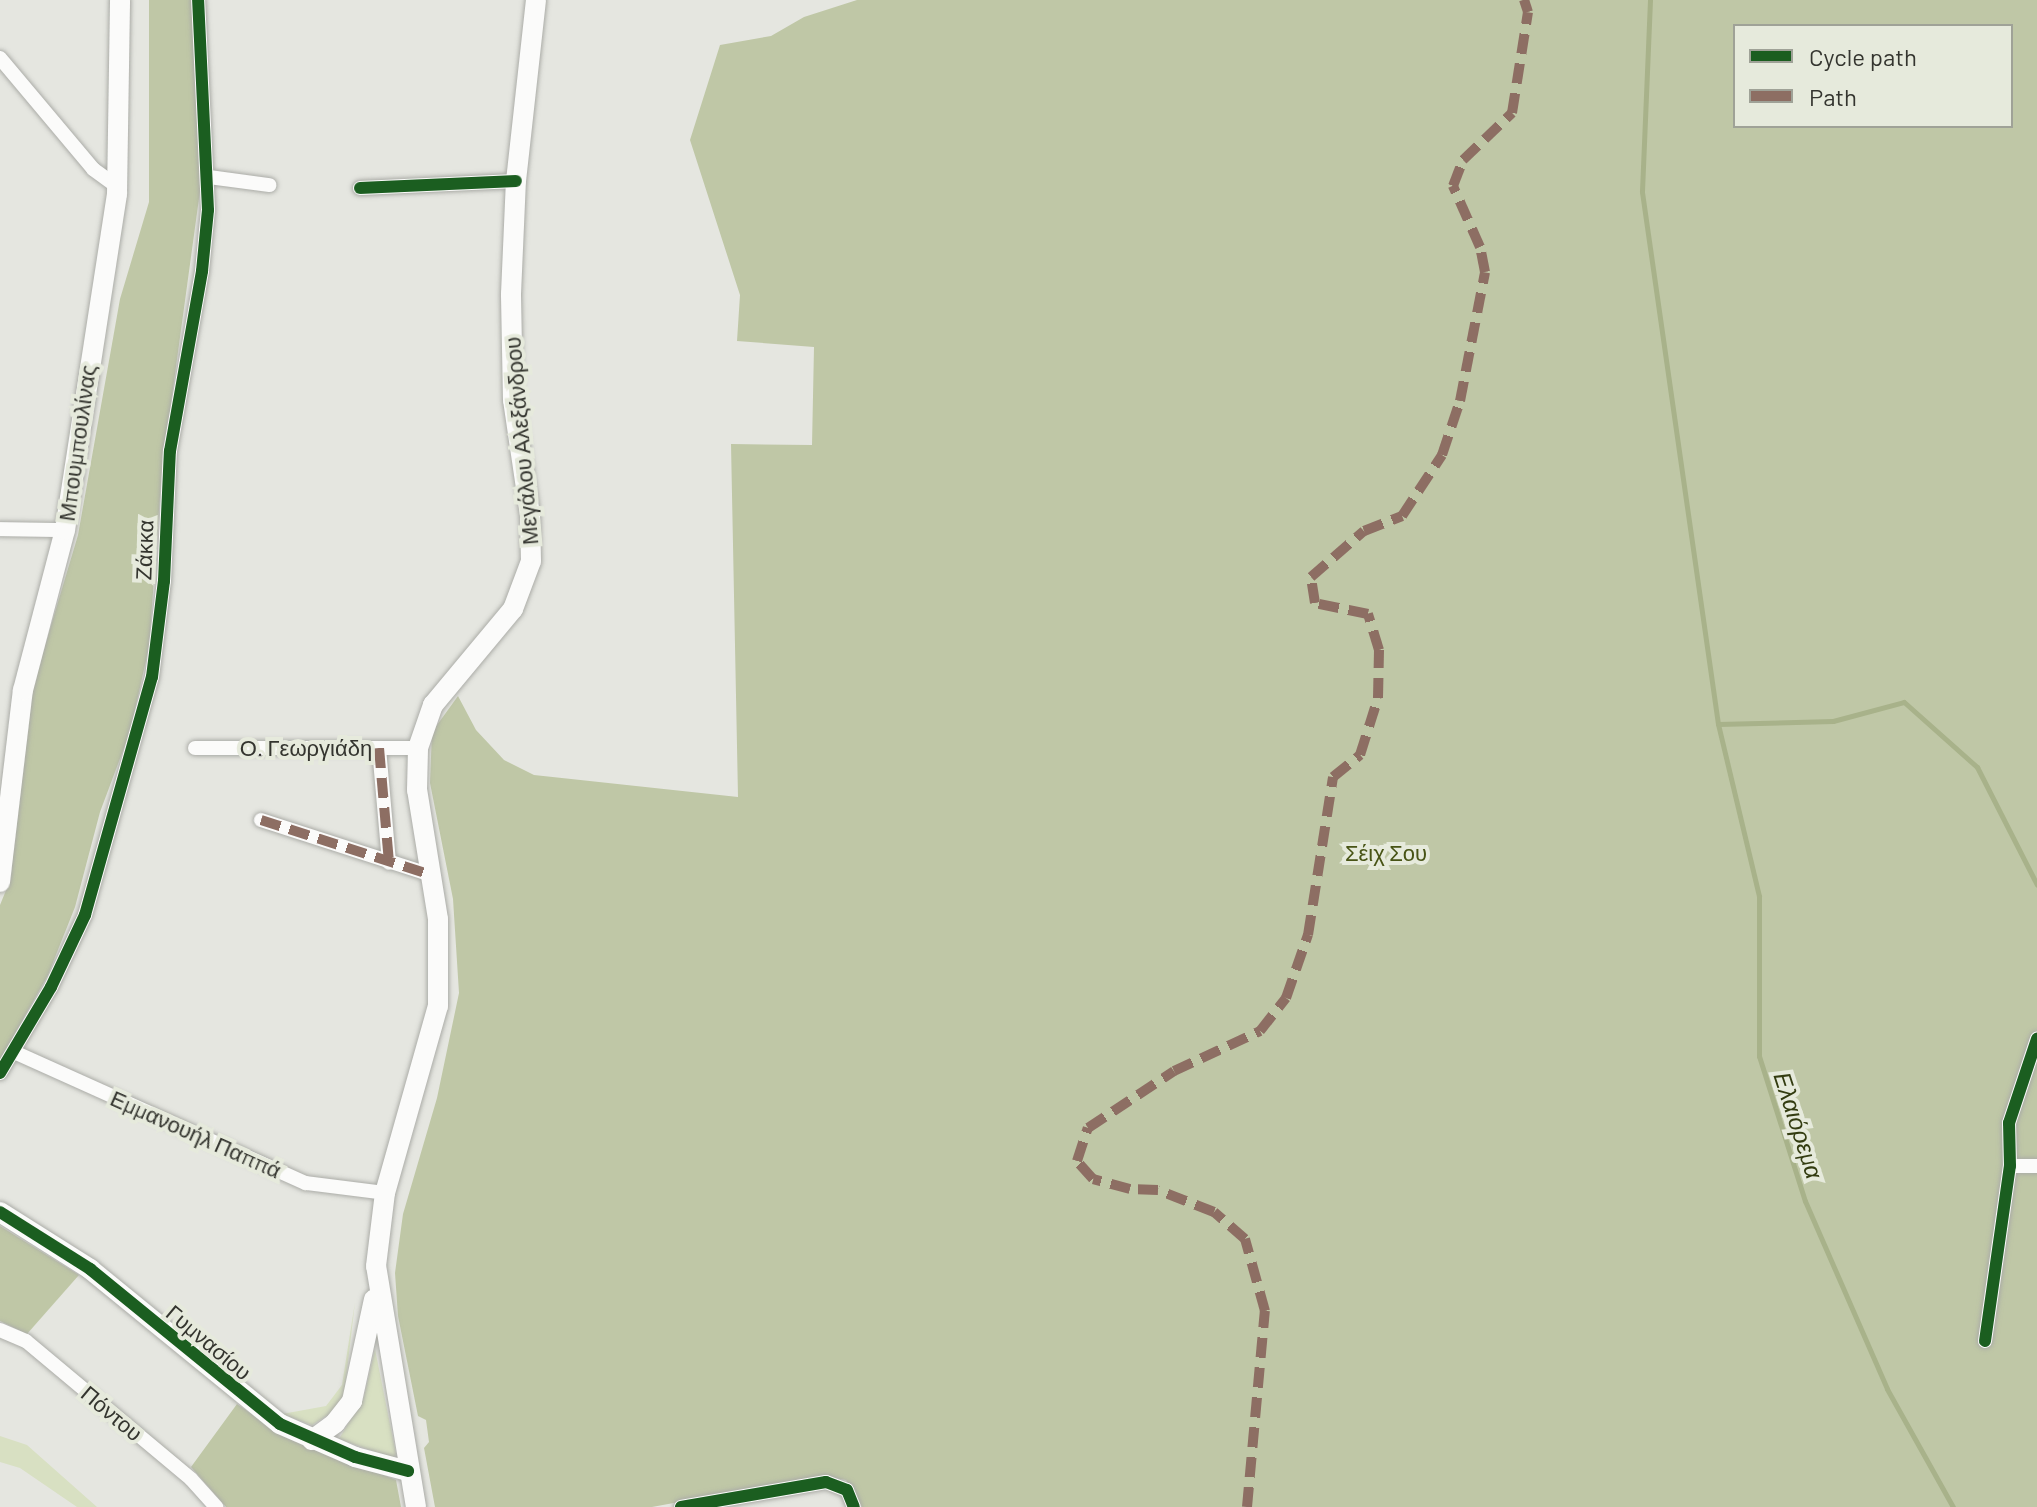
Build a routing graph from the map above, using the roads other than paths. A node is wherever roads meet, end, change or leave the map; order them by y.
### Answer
1 (120, 0) edge
2 (198, 0) edge
3 (536, 0) edge
4 (0, 58) edge
5 (209, 177) junction
6 (516, 181) junction
7 (269, 185) dead end
8 (118, 187) junction
9 (360, 188) dead end
10 (0, 529) edge
11 (65, 530) junction
12 (195, 748) dead end
13 (379, 748) junction
14 (418, 748) junction
15 (261, 820) dead end
16 (389, 863) junction
17 (431, 875) junction
18 (0, 882) edge
19 (2037, 1039) edge
20 (14, 1052) junction
21 (0, 1073) edge
22 (2010, 1166) junction
23 (2037, 1166) edge
24 (385, 1193) junction
25 (0, 1212) edge
26 (376, 1287) junction
27 (0, 1330) edge
28 (1985, 1341) dead end
29 (312, 1440) junction
30 (408, 1471) junction
31 (216, 1507) edge
32 (416, 1507) edge
33 (681, 1507) edge
34 (854, 1507) edge

1 - 8 main road, Μπουμπουλίνας
2 - 5 street, Ζάκκα
3 - 6 main road, Μεγάλου Αλεξάνδρου
4 - 8 street
5 - 7 street
5 - 20 street, Ζάκκα
6 - 9 street
6 - 14 main road, Μεγάλου Αλεξάνδρου
8 - 11 main road, Μπουμπουλίνας
10 - 11 street
11 - 18 main road, Μπουμπουλίνας
12 - 13 street, Ο. Γεωργιάδη
13 - 14 street, Ο. Γεωργιάδη
13 - 16 street
14 - 17 main road, Μεγάλου Αλεξάνδρου
15 - 16 street
16 - 17 street
17 - 24 main road, Μεγάλου Αλεξάνδρου
19 - 22 street
20 - 21 street, Ζάκκα
20 - 24 street, Εμμανουήλ Παππά
22 - 23 street
22 - 28 street
24 - 26 main road, Μεγάλου Αλεξάνδρου
25 - 29 main road, Γυμνασίου
26 - 29 main road
26 - 30 main road, Μεγάλου Αλεξάνδρου
27 - 31 street, Πόντου
29 - 30 main road, Γυμνασίου
30 - 32 main road, Μεγάλου Αλεξάνδρου
33 - 34 street

